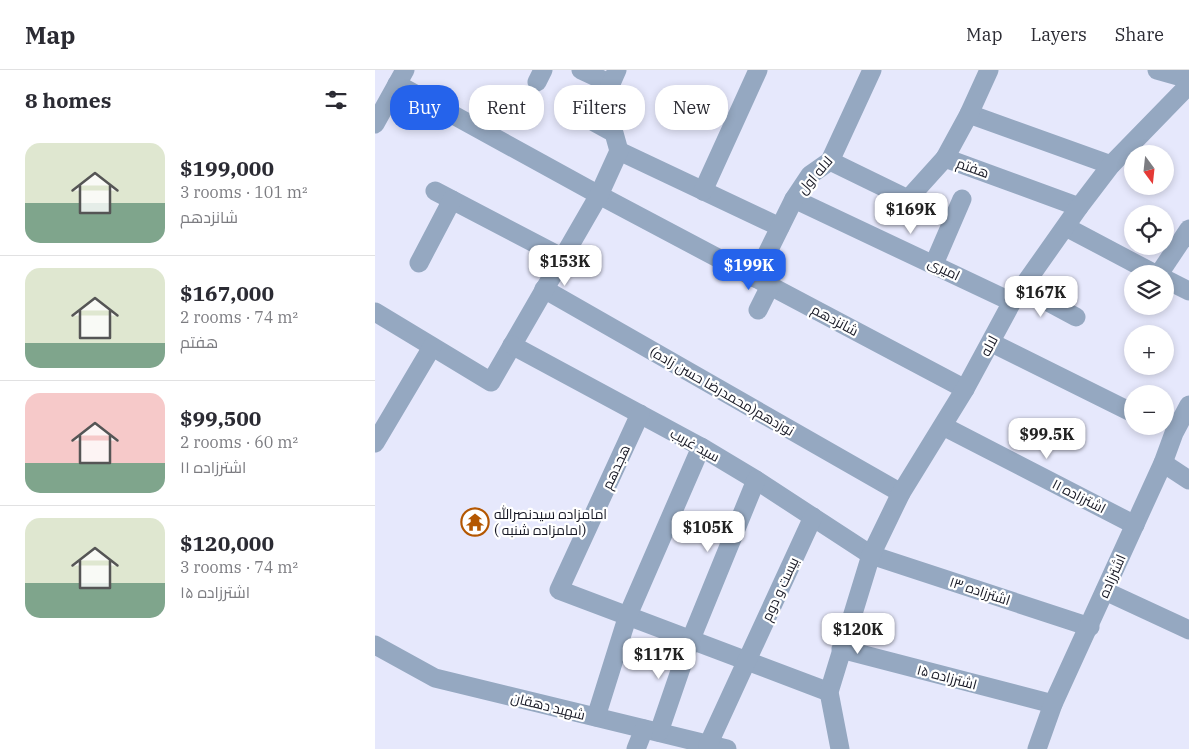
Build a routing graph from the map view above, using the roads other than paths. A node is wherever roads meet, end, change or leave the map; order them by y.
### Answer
1 (581, 70) edge
2 (758, 70) edge
3 (872, 70) edge
4 (989, 70) edge
5 (1157, 70) edge
6 (401, 77) edge
7 (614, 77) edge
8 (1189, 79) edge
9 (1189, 85) edge
10 (969, 114) junction
11 (375, 124) edge
12 (619, 151) junction
13 (945, 158) junction
14 (830, 161) junction
15 (1111, 165) junction
16 (435, 191) dead end
17 (703, 191) junction
18 (599, 195) junction
19 (794, 199) junction
20 (963, 199) dead end
21 (452, 200) junction
22 (1079, 207) junction
23 (1065, 226) junction
24 (781, 227) junction
25 (1189, 229) edge
26 (563, 258) junction
27 (419, 263) dead end
28 (934, 264) junction
29 (1138, 265) edge
30 (1165, 265) edge
31 (763, 282) junction
32 (1174, 284) edge
33 (544, 289) junction
34 (1189, 291) edge
35 (1017, 295) junction
36 (758, 310) dead end
37 (375, 312) edge
38 (1076, 317) dead end
39 (991, 343) junction
40 (512, 345) junction
41 (432, 347) junction
42 (965, 389) junction
43 (1189, 405) edge
44 (1124, 409) edge
45 (640, 414) junction
46 (1174, 422) edge
47 (943, 426) junction
48 (1166, 435) edge
49 (375, 443) edge
50 (701, 447) junction
51 (1163, 463) junction
52 (757, 480) junction
53 (1189, 480) edge
54 (901, 493) junction
55 (813, 517) junction
56 (1135, 525) junction
57 (871, 555) junction
58 (1105, 591) junction
59 (628, 615) junction
60 (1090, 627) junction
61 (1189, 630) edge
62 (691, 639) junction
63 (375, 645) edge
64 (841, 649) junction
65 (746, 660) junction
66 (829, 692) junction
67 (1053, 704) junction
68 (596, 717) junction
69 (652, 731) junction
70 (708, 744) junction
71 (844, 748) edge
72 (636, 749) edge
73 (727, 749) edge
74 (1037, 749) edge

1 - 7 street
2 - 17 street
3 - 14 street, لاله اول
4 - 10 street
5 - 8 street
6 - 11 street
6 - 18 street, شانزدهم
7 - 12 street
9 - 15 street, لاله
10 - 13 street
10 - 15 street
12 - 17 street
12 - 18 street
13 - 14 street, هفتم
13 - 22 street, هفتم
14 - 19 street, لاله اول
15 - 22 street, لاله
16 - 21 street
17 - 24 street
18 - 26 street
18 - 31 street, شانزدهم
19 - 24 street, لاله اول
19 - 28 street, امیری
20 - 28 street
21 - 26 street
21 - 27 street
22 - 23 street, لاله
23 - 29 street
23 - 35 street, لاله
24 - 31 street, لاله اول
25 - 30 street
26 - 33 street
28 - 35 street, امیری
31 - 36 street, لاله اول
31 - 42 street, شانزدهم
32 - 34 street
33 - 40 street
33 - 54 street, نوزدهم(محمدرضا حسن زاده)
35 - 38 street
35 - 39 street, لاله
37 - 41 street
39 - 42 street, لاله
39 - 44 street
40 - 41 street
40 - 45 street, سید غریب
41 - 49 street
42 - 47 street, لاله
43 - 46 street, اشترزاده
45 - 50 street, سید غریب
45 - 59 street, هجدهم
47 - 54 street, لاله
47 - 56 street, اشترزاده ۱۱
48 - 51 street, اشترزاده
50 - 52 street, سید غریب
50 - 59 street
51 - 53 street
51 - 56 street, اشترزاده
52 - 55 street, سید غریب
52 - 62 street
54 - 57 street, لاله
55 - 57 street, سید غریب
55 - 65 street, بیست و دوم
56 - 58 street, اشترزاده
57 - 60 street, اشترزاده ۱۳
57 - 64 street, لاله
58 - 60 street, اشترزاده
58 - 61 street
59 - 62 street
59 - 68 street
60 - 67 street, اشترزاده
62 - 65 street
62 - 69 street
63 - 68 street, شهید دهقان
64 - 66 street, لاله
64 - 67 street, اشترزاده ۱۵
65 - 66 street
65 - 70 street, بیست و دوم
66 - 71 street
67 - 74 street, اشترزاده
68 - 69 street, شهید دهقان
69 - 70 street, شهید دهقان
69 - 72 street
70 - 73 street, شهید دهقان

